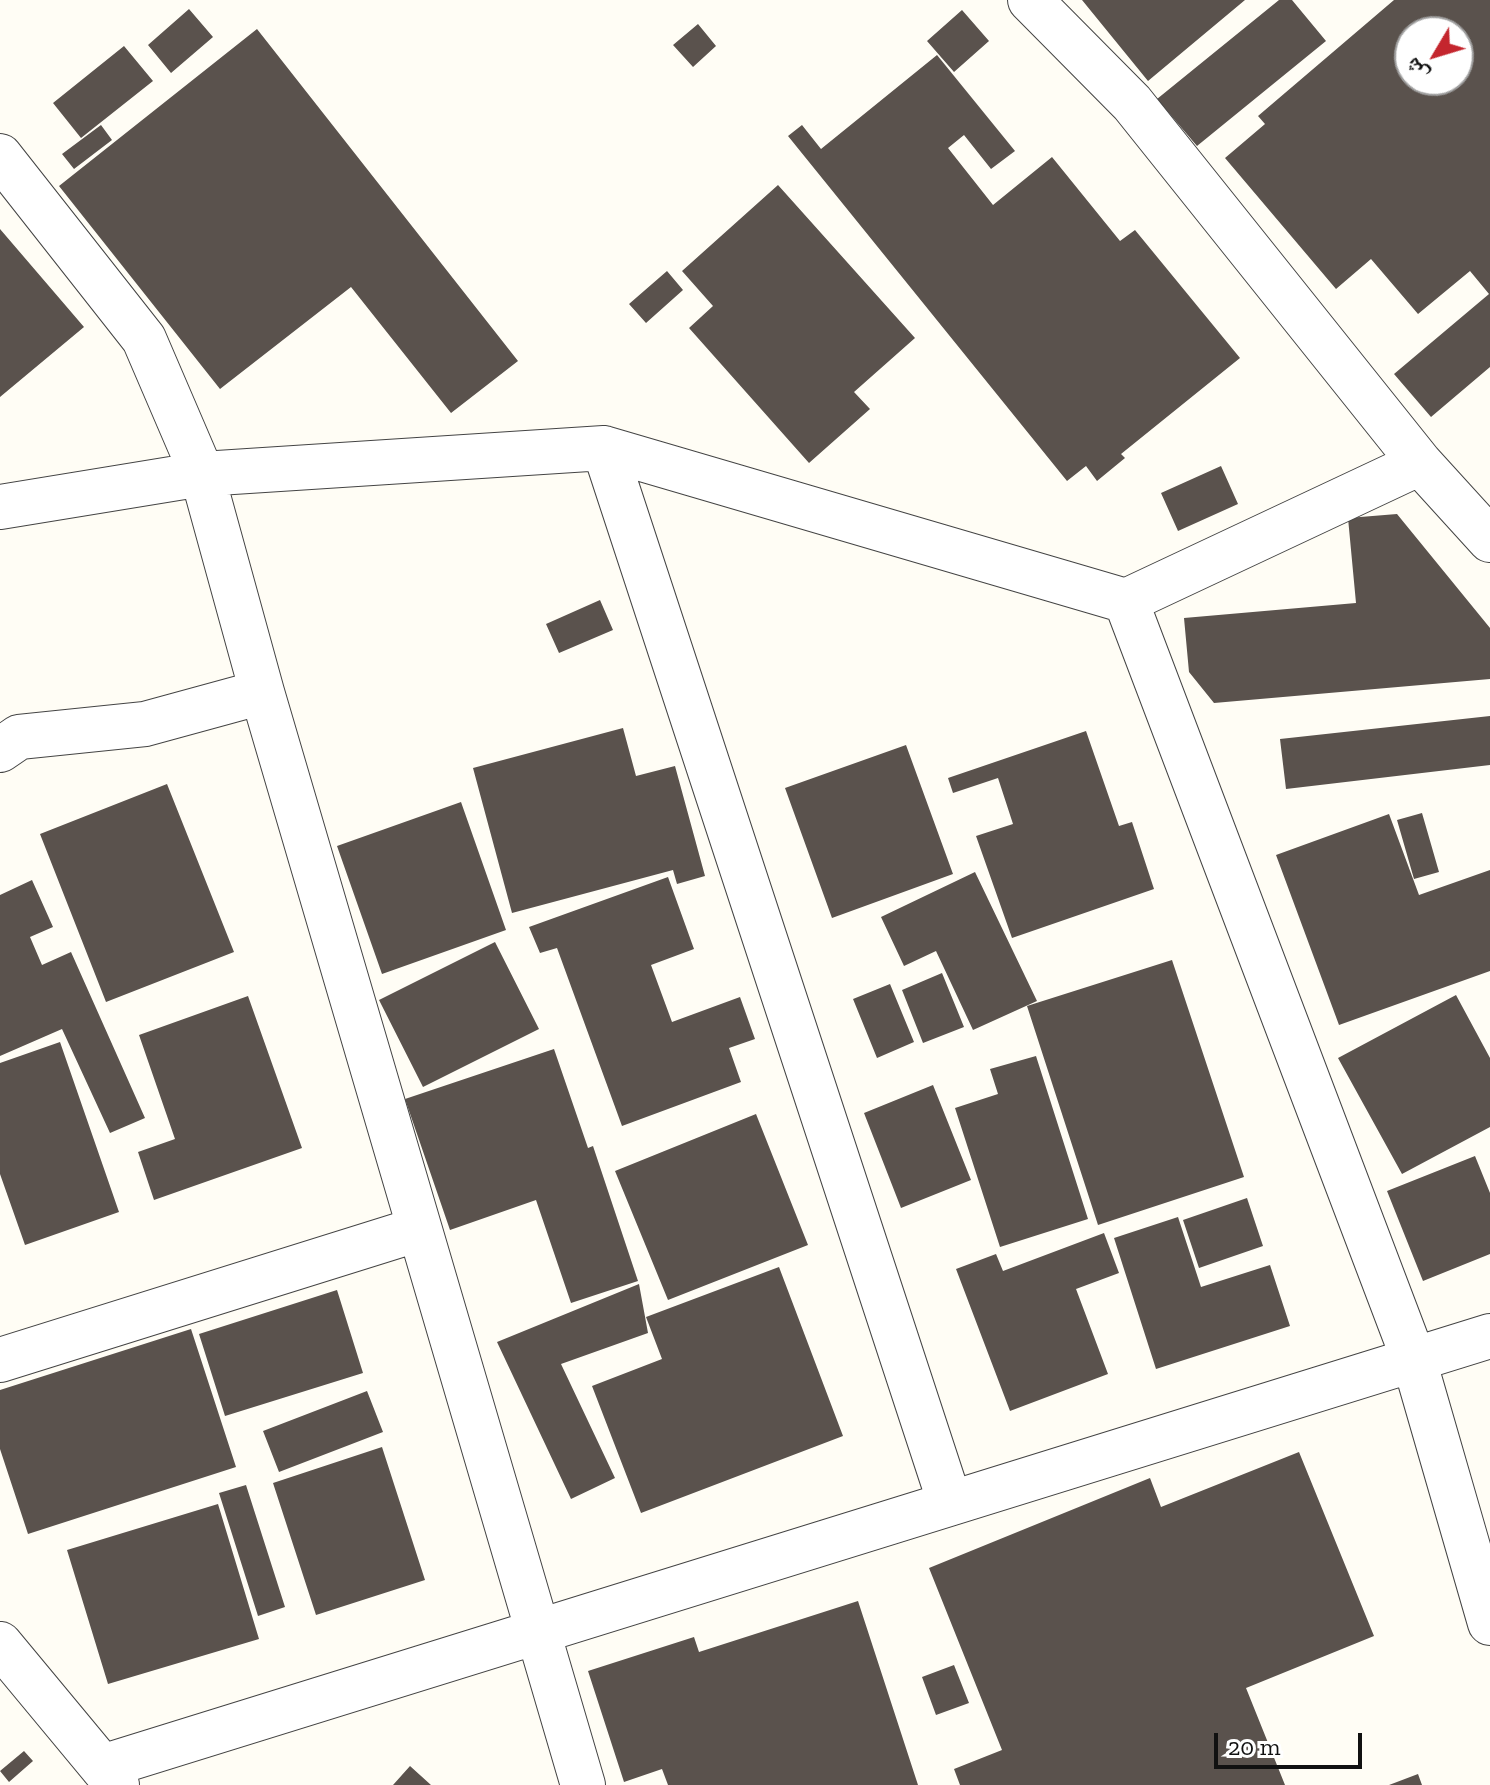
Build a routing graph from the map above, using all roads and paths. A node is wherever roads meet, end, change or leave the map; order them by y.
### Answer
1 (1030, 0) edge
2 (0, 156) edge
3 (604, 448) junction
4 (1420, 463) junction
5 (202, 474) junction
6 (0, 507) edge
7 (1490, 540) edge
8 (1126, 601) junction
9 (262, 692) junction
10 (0, 750) edge
11 (419, 1229) junction
12 (1490, 1336) edge
13 (0, 1360) edge
14 (1414, 1360) junction
15 (950, 1503) junction
16 (1490, 1623) edge
17 (537, 1632) junction
18 (0, 1644) edge
19 (110, 1776) edge
20 (583, 1785) edge

1 - 4 street
2 - 5 street
3 - 5 street
3 - 8 street
3 - 15 street
4 - 7 street
4 - 8 street
5 - 6 street
5 - 9 street
8 - 14 street
9 - 10 street
9 - 11 street
11 - 13 street
11 - 17 street
12 - 14 street
14 - 15 street
14 - 16 street
15 - 17 street
17 - 19 street
17 - 20 street
18 - 19 street

